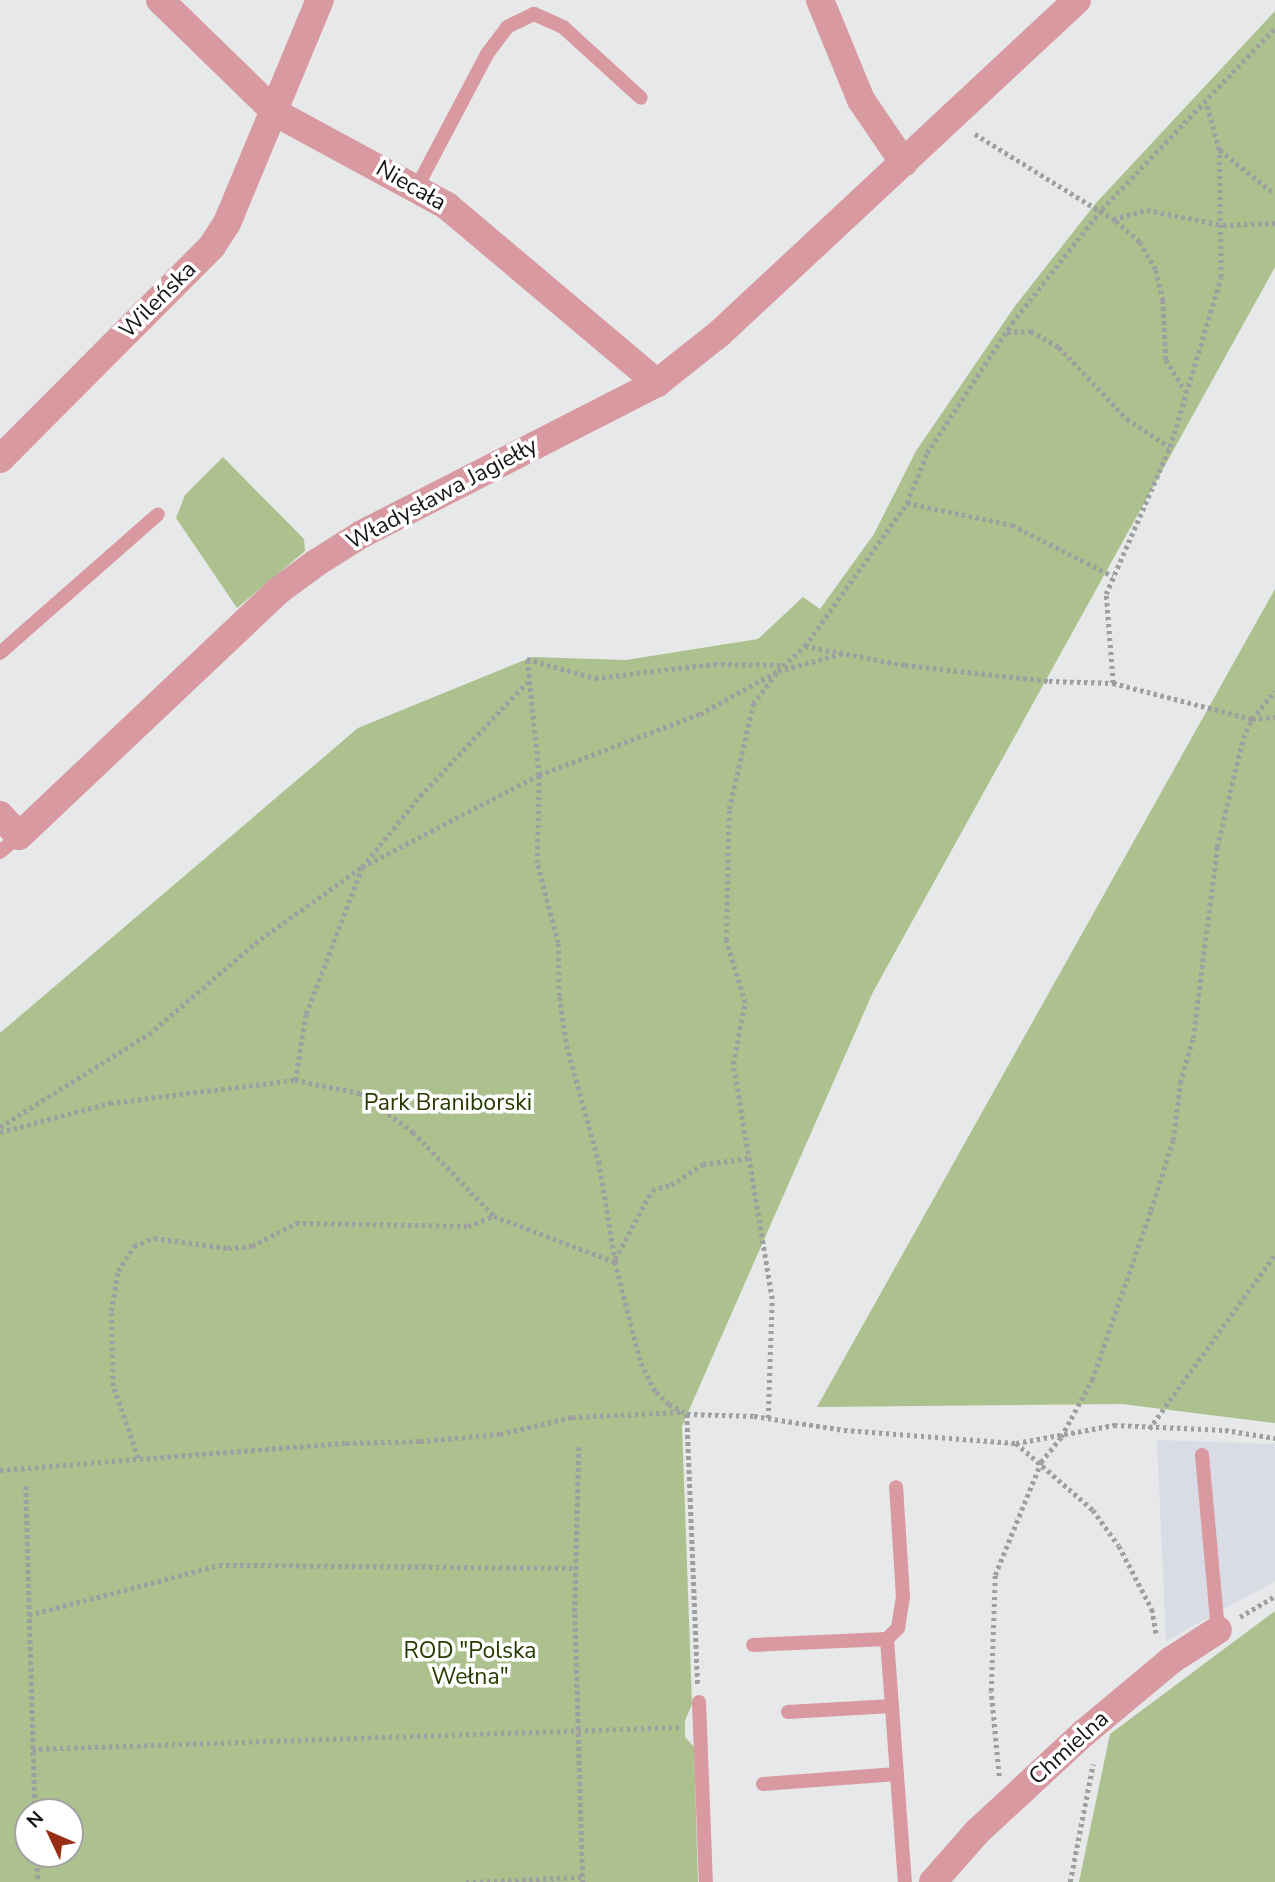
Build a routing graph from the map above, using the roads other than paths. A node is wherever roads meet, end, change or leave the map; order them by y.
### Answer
1 (160, 0) edge
2 (320, 0) edge
3 (1077, 0) edge
4 (825, 3) edge
5 (641, 98) dead end
6 (276, 113) junction
7 (904, 163) junction
8 (418, 187) junction
9 (657, 383) junction
10 (0, 459) edge
11 (158, 514) dead end
12 (0, 653) edge
13 (6, 835) edge
14 (1202, 1455) dead end
15 (896, 1487) dead end
16 (1218, 1630) joint
17 (887, 1639) junction
18 (753, 1645) dead end
19 (699, 1703) road end
20 (892, 1706) junction
21 (788, 1712) dead end
22 (897, 1774) junction
23 (763, 1784) dead end
24 (706, 1882) edge
25 (905, 1882) edge
26 (933, 1882) edge

1 - 6 street, Niecała
2 - 6 street
3 - 7 street, Władysława Jagiełły
4 - 7 street
5 - 8 lane
6 - 8 street, Niecała
6 - 10 street, Wileńska
7 - 9 street, Władysława Jagiełły
8 - 9 street, Niecała
9 - 13 street, Władysława Jagiełły
11 - 12 lane
14 - 16 lane
15 - 17 lane
16 - 26 street, Chmielna
17 - 18 lane
17 - 20 lane
19 - 24 lane
20 - 21 lane
20 - 22 lane
22 - 23 lane
22 - 25 lane

